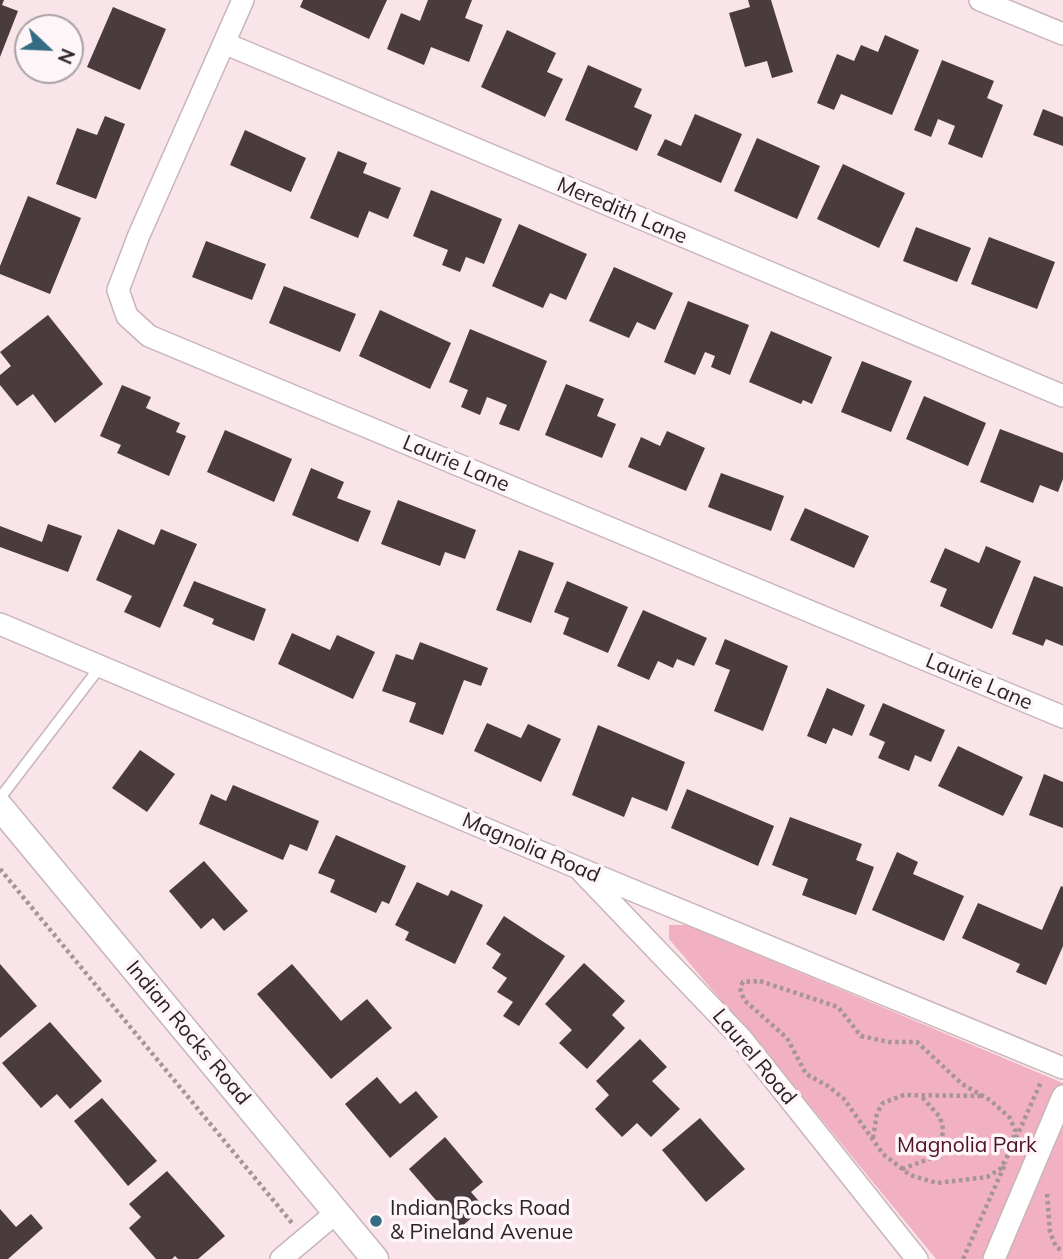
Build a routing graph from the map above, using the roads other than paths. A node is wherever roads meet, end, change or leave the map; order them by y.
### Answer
1 (243, 0) edge
2 (980, 0) edge
3 (1063, 34) edge
4 (224, 43) junction
5 (1063, 396) edge
6 (0, 624) edge
7 (100, 667) junction
8 (1063, 717) edge
9 (0, 798) edge
10 (0, 807) edge
11 (576, 867) junction
12 (1056, 1065) edge
13 (1063, 1096) edge
14 (337, 1212) junction
15 (281, 1259) edge
16 (375, 1259) edge
17 (917, 1259) edge
18 (994, 1259) edge

1 - 4 street
2 - 3 street
4 - 5 street, Meredith Lane
4 - 8 street, Laurie Lane
6 - 7 street, Magnolia Road
7 - 9 lane
7 - 11 street, Magnolia Road
10 - 14 street, Indian Rocks Road
11 - 12 street, Magnolia Road
11 - 17 street, Laurel Road
13 - 18 street
14 - 15 street
14 - 16 street, Indian Rocks Road

